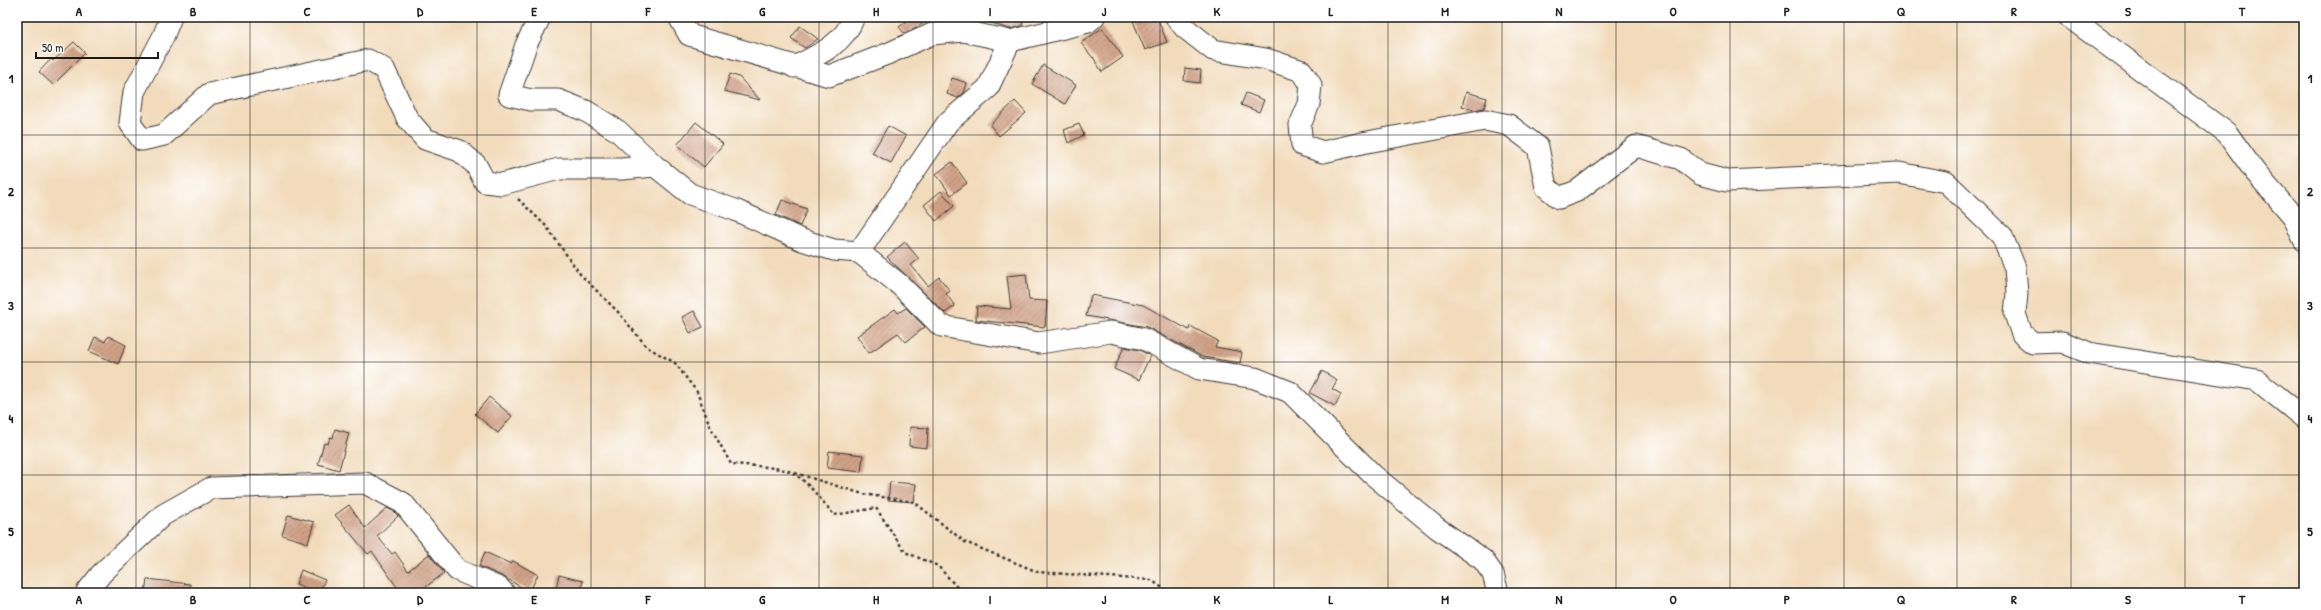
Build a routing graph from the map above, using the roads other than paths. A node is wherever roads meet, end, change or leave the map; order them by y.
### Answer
1 (171, 17) edge
2 (540, 17) edge
3 (679, 17) edge
4 (854, 17) edge
5 (1094, 17) edge
6 (1176, 17) edge
7 (2069, 17) edge
8 (1010, 41) junction
9 (794, 67) junction
10 (655, 166) junction
11 (2304, 240) edge
12 (859, 252) junction
13 (2304, 418) edge
14 (86, 593) edge
15 (504, 593) edge
16 (1498, 593) edge

1 - 10 street
2 - 10 street
3 - 9 street
4 - 9 street
5 - 8 street
6 - 13 street
7 - 11 street
8 - 9 street
8 - 12 street
10 - 12 street
12 - 16 street
14 - 15 street

